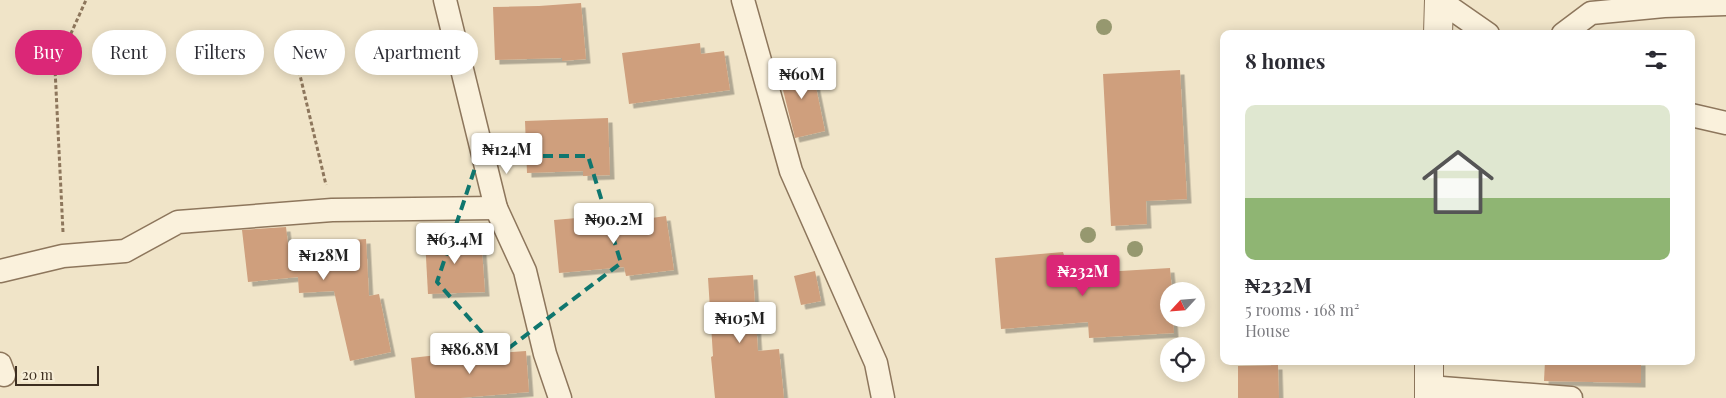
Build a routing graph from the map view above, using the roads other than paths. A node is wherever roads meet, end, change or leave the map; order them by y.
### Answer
1 (446, 0) edge
2 (743, 0) edge
3 (1438, 0) edge
4 (1726, 4) edge
5 (1438, 30) edge
6 (1482, 30) edge
7 (1568, 30) edge
8 (1695, 116) edge
9 (1726, 123) edge
10 (496, 208) junction
11 (0, 271) edge
12 (1429, 382) edge
13 (560, 398) edge
14 (883, 398) edge
15 (1570, 398) edge

1 - 10 street
2 - 14 street
3 - 5 street
3 - 6 street
4 - 7 street
8 - 9 street
10 - 11 street
10 - 13 street
12 - 15 street

